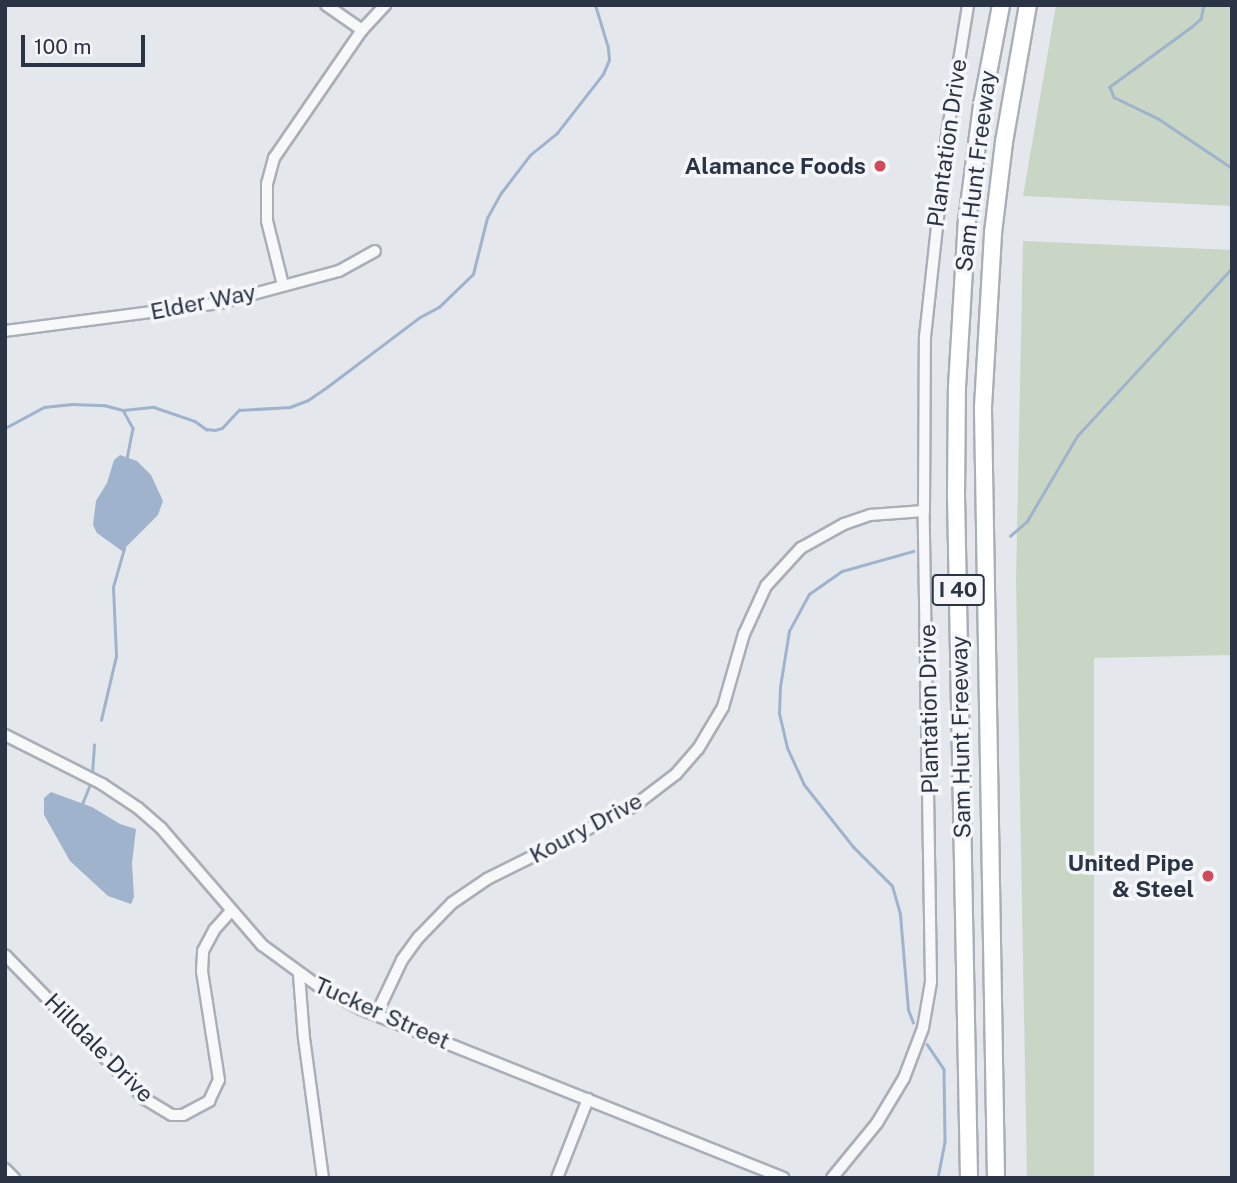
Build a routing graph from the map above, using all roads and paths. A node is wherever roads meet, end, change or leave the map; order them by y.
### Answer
1 (326, 5) edge
2 (385, 5) edge
3 (968, 5) edge
4 (1001, 5) edge
5 (1028, 5) edge
6 (362, 30) junction
7 (375, 251) dead end
8 (283, 285) junction
9 (5, 331) edge
10 (924, 511) junction
11 (5, 735) edge
12 (230, 912) junction
13 (5, 955) edge
14 (299, 975) junction
15 (376, 1015) junction
16 (588, 1099) junction
17 (5, 1170) edge
18 (13, 1178) edge
19 (323, 1178) edge
20 (557, 1178) edge
21 (783, 1178) edge
22 (832, 1178) edge
23 (969, 1178) edge
24 (996, 1178) edge

1 - 6 street
2 - 6 street, Elder Way
3 - 10 street, Plantation Drive
4 - 23 highway, Sam Hunt Freeway / I 40
5 - 24 highway, Sam Hunt Freeway / I 40
6 - 8 street, Elder Way
7 - 8 street
8 - 9 street, Elder Way
10 - 15 street, Koury Drive
10 - 22 street, Plantation Drive
11 - 12 street, Tucker Street
12 - 13 street, Hilldale Drive
12 - 14 street, Tucker Street
14 - 15 street, Tucker Street
14 - 19 street
15 - 16 street, Tucker Street
16 - 20 street
16 - 21 street, Tucker Street
17 - 18 street

